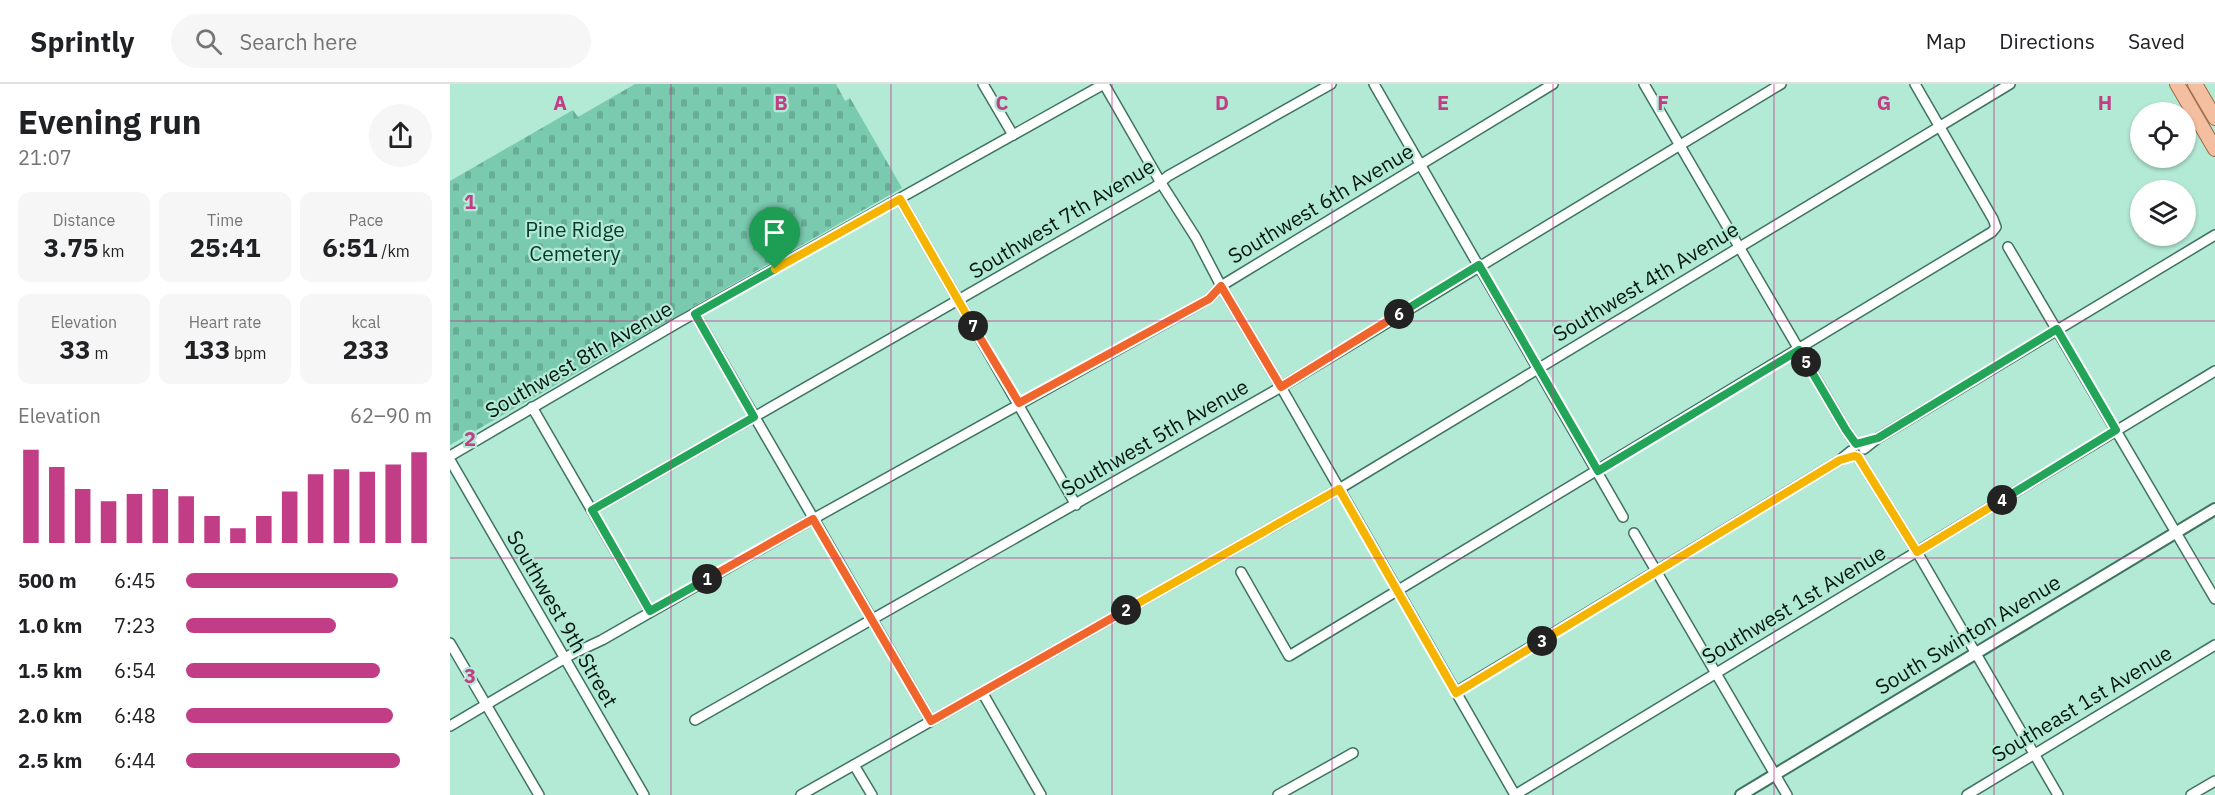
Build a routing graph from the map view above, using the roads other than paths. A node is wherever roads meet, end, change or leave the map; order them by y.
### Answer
1 (983, 84) edge
2 (1104, 84) edge
3 (1331, 84) edge
4 (1374, 84) edge
5 (1553, 84) edge
6 (1644, 84) edge
7 (1780, 84) edge
8 (1915, 84) edge
9 (2010, 84) edge
10 (2177, 84) edge
11 (2195, 84) edge
12 (2209, 99) junction
13 (2187, 102) edge
14 (2196, 107) edge
15 (2196, 117) edge
16 (2215, 118) edge
17 (1939, 127) junction
18 (1013, 135) junction
19 (1680, 145) junction
20 (2215, 149) edge
21 (1421, 165) junction
22 (1161, 183) junction
23 (900, 199) junction
24 (2215, 235) edge
25 (1739, 246) junction
26 (2008, 247) dead end
27 (1479, 265) junction
28 (1221, 286) junction
29 (958, 301) junction
30 (695, 314) junction
31 (2057, 329) junction
32 (1799, 350) junction
33 (1539, 369) junction
34 (2215, 371) edge
35 (1281, 387) junction
36 (1019, 403) junction
37 (532, 407) junction
38 (754, 417) junction
39 (2116, 430) junction
40 (1857, 450) junction
41 (450, 458) edge
42 (1598, 471) junction
43 (1339, 489) junction
44 (1076, 505) junction
45 (2215, 509) edge
46 (592, 510) junction
47 (1623, 517) dead end
48 (813, 519) junction
49 (2176, 532) junction
50 (1634, 533) dead end
51 (1917, 552) junction
52 (1240, 572) dead end
53 (1657, 572) junction
54 (1397, 591) junction
55 (2215, 599) edge
56 (650, 611) junction
57 (872, 620) junction
58 (450, 643) edge
59 (2215, 645) edge
60 (1976, 653) junction
61 (565, 659) junction
62 (1716, 673) junction
63 (982, 692) junction
64 (1456, 693) junction
65 (486, 705) junction
66 (695, 720) dead end
67 (931, 721) junction
68 (450, 726) edge
69 (1353, 753) dead end
70 (2034, 754) junction
71 (854, 765) junction
72 (1775, 775) junction
73 (2215, 781) edge
74 (539, 795) edge
75 (644, 795) edge
76 (801, 795) edge
77 (872, 795) edge
78 (1041, 795) edge
79 (1278, 795) edge
80 (1515, 795) edge
81 (1741, 795) edge
82 (1787, 795) edge
83 (1967, 795) edge
84 (2058, 795) edge
85 (2191, 795) edge

1 - 18 street
2 - 18 street, Southwest 8th Avenue
2 - 22 street
3 - 22 street, Southwest 7th Avenue
4 - 21 street
5 - 21 street, Southwest 6th Avenue
6 - 19 street
7 - 19 street, Southwest 5th Avenue
8 - 17 street
9 - 17 street, Southwest 4th Avenue
10 - 13 main road
11 - 12 main road
12 - 14 street
12 - 16 main road
15 - 20 main road
17 - 25 street, Southwest 4th Avenue
17 - 32 street
18 - 23 street, Southwest 8th Avenue
19 - 25 street
19 - 27 street, Southwest 5th Avenue
21 - 27 street
21 - 28 street, Southwest 6th Avenue
22 - 28 street
22 - 29 street, Southwest 7th Avenue
23 - 29 street
23 - 30 street, Southwest 8th Avenue
24 - 31 street
25 - 32 street
25 - 33 street, Southwest 4th Avenue
26 - 31 street
27 - 33 street
27 - 35 street, Southwest 5th Avenue
28 - 35 street
28 - 36 street, Southwest 6th Avenue
29 - 36 street
29 - 38 street, Southwest 7th Avenue
30 - 37 street, Southwest 8th Avenue
30 - 38 street
31 - 39 street
31 - 40 street
32 - 40 street
32 - 42 street
33 - 42 street
33 - 43 street, Southwest 4th Avenue
34 - 39 street, Southwest 1st Avenue
35 - 43 street
35 - 44 street, Southwest 5th Avenue
36 - 44 street
36 - 48 street, Southwest 6th Avenue
37 - 41 street, Southwest 8th Avenue
37 - 46 street
38 - 46 street, Southwest 7th Avenue
38 - 48 street
39 - 49 street
39 - 51 street, Southwest 1st Avenue
40 - 51 street
40 - 53 street
41 - 61 street, Southwest 9th Street
42 - 47 street
42 - 54 street
43 - 54 street
43 - 63 street, Southwest 4th Avenue
44 - 57 street, Southwest 5th Avenue
45 - 49 street, South Swinton Avenue
46 - 56 street
48 - 56 street, Southwest 6th Avenue
48 - 57 street
49 - 55 street
49 - 60 street, South Swinton Avenue
50 - 53 street
51 - 60 street
51 - 62 street, Southwest 1st Avenue
52 - 54 street
53 - 62 street
53 - 64 street
54 - 64 street
56 - 61 street, Southwest 6th Avenue
57 - 66 street, Southwest 5th Avenue
57 - 67 street
58 - 65 street
59 - 70 street, Southeast 1st Avenue
60 - 70 street
60 - 72 street, South Swinton Avenue
61 - 65 street, Southwest 6th Avenue
61 - 75 street, Southwest 9th Street
62 - 72 street
62 - 80 street, Southwest 1st Avenue
63 - 67 street, Southwest 4th Avenue
63 - 78 street
64 - 80 street
65 - 68 street, Southwest 6th Avenue
65 - 74 street
67 - 71 street, Southwest 4th Avenue
69 - 79 street
70 - 83 street, Southeast 1st Avenue
70 - 84 street
71 - 76 street, Southwest 4th Avenue
71 - 77 street
72 - 81 street, South Swinton Avenue
72 - 82 street
73 - 85 street

